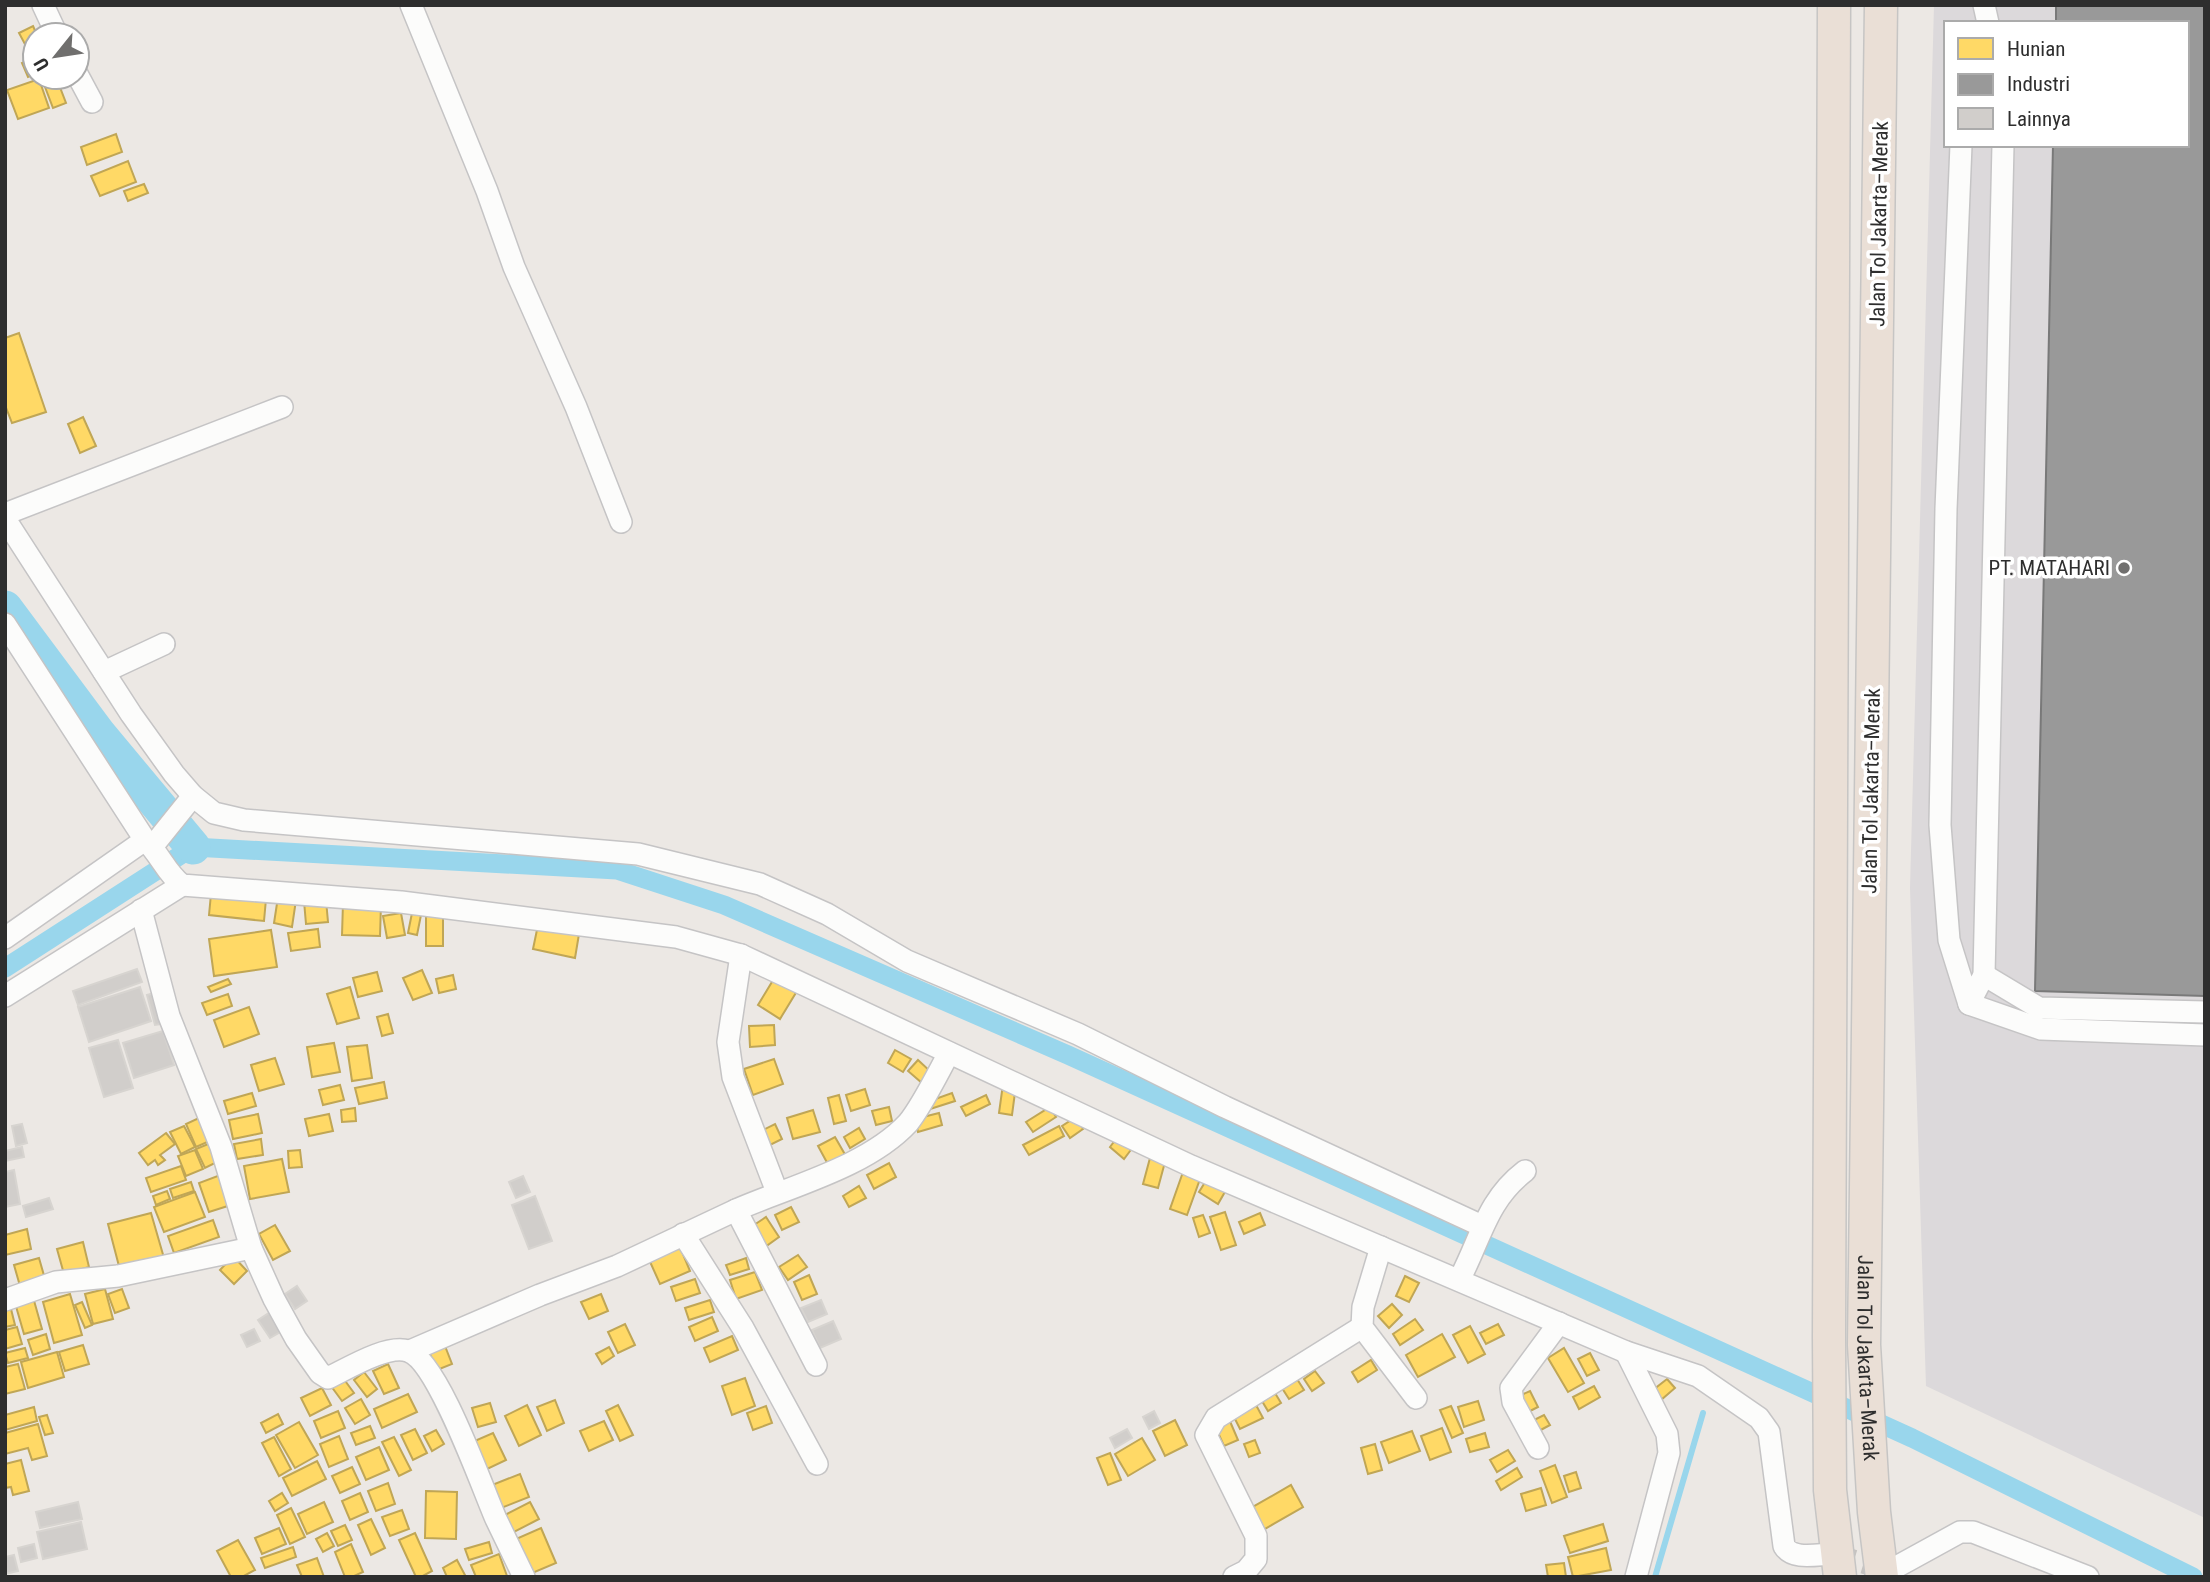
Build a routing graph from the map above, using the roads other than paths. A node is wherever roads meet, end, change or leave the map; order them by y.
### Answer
1 (43, 5) edge
2 (411, 5) edge
3 (1835, 5) edge
4 (1881, 5) edge
5 (50, 21) edge
6 (86, 91) edge
7 (92, 102) dead end
8 (1961, 147) edge
9 (2003, 147) edge
10 (282, 408) dead end
11 (5, 516) edge
12 (621, 522) dead end
13 (5, 624) edge
14 (164, 644) dead end
15 (104, 672) junction
16 (189, 801) junction
17 (153, 845) junction
18 (177, 882) junction
19 (141, 910) junction
20 (5, 938) edge
21 (741, 955) junction
22 (1984, 975) junction
23 (5, 996) edge
24 (1969, 1004) junction
25 (2205, 1012) edge
26 (2205, 1035) edge
27 (949, 1053) junction
28 (1525, 1171) dead end
29 (776, 1192) junction
30 (736, 1210) junction
31 (1481, 1231) junction
32 (683, 1234) junction
33 (1381, 1247) junction
34 (251, 1248) junction
35 (1462, 1275) junction
36 (5, 1300) edge
37 (1559, 1323) junction
38 (1362, 1327) junction
39 (410, 1351) junction
40 (1626, 1352) junction
41 (816, 1364) dead end
42 (1416, 1398) dead end
43 (1538, 1448) dead end
44 (817, 1464) dead end
45 (1837, 1565) edge
46 (1885, 1574) edge
47 (524, 1577) edge
48 (1234, 1577) edge
49 (1636, 1577) edge
50 (2088, 1577) edge

1 - 5 street
2 - 12 street
3 - 45 highway, Jalan Tol Jakarta–Merak
4 - 46 highway, Jalan Tol Jakarta–Merak
6 - 7 street
8 - 24 street
9 - 22 street
10 - 11 street
11 - 15 street
13 - 17 street
14 - 15 street
15 - 16 street
16 - 17 street
16 - 31 street
17 - 18 street
17 - 20 street
18 - 19 street
18 - 21 street
19 - 23 street
19 - 34 street
21 - 27 street
21 - 29 street
22 - 24 street
22 - 25 street
24 - 26 street
27 - 29 street
27 - 33 street
28 - 31 street
29 - 30 street
30 - 32 street
30 - 41 street
31 - 35 street
32 - 39 street
32 - 44 street
33 - 35 street
33 - 38 street
34 - 36 street
34 - 39 street
35 - 37 street
37 - 40 street
37 - 43 street
38 - 42 street
38 - 48 street
39 - 47 street
40 - 45 street
40 - 49 street
46 - 50 street

